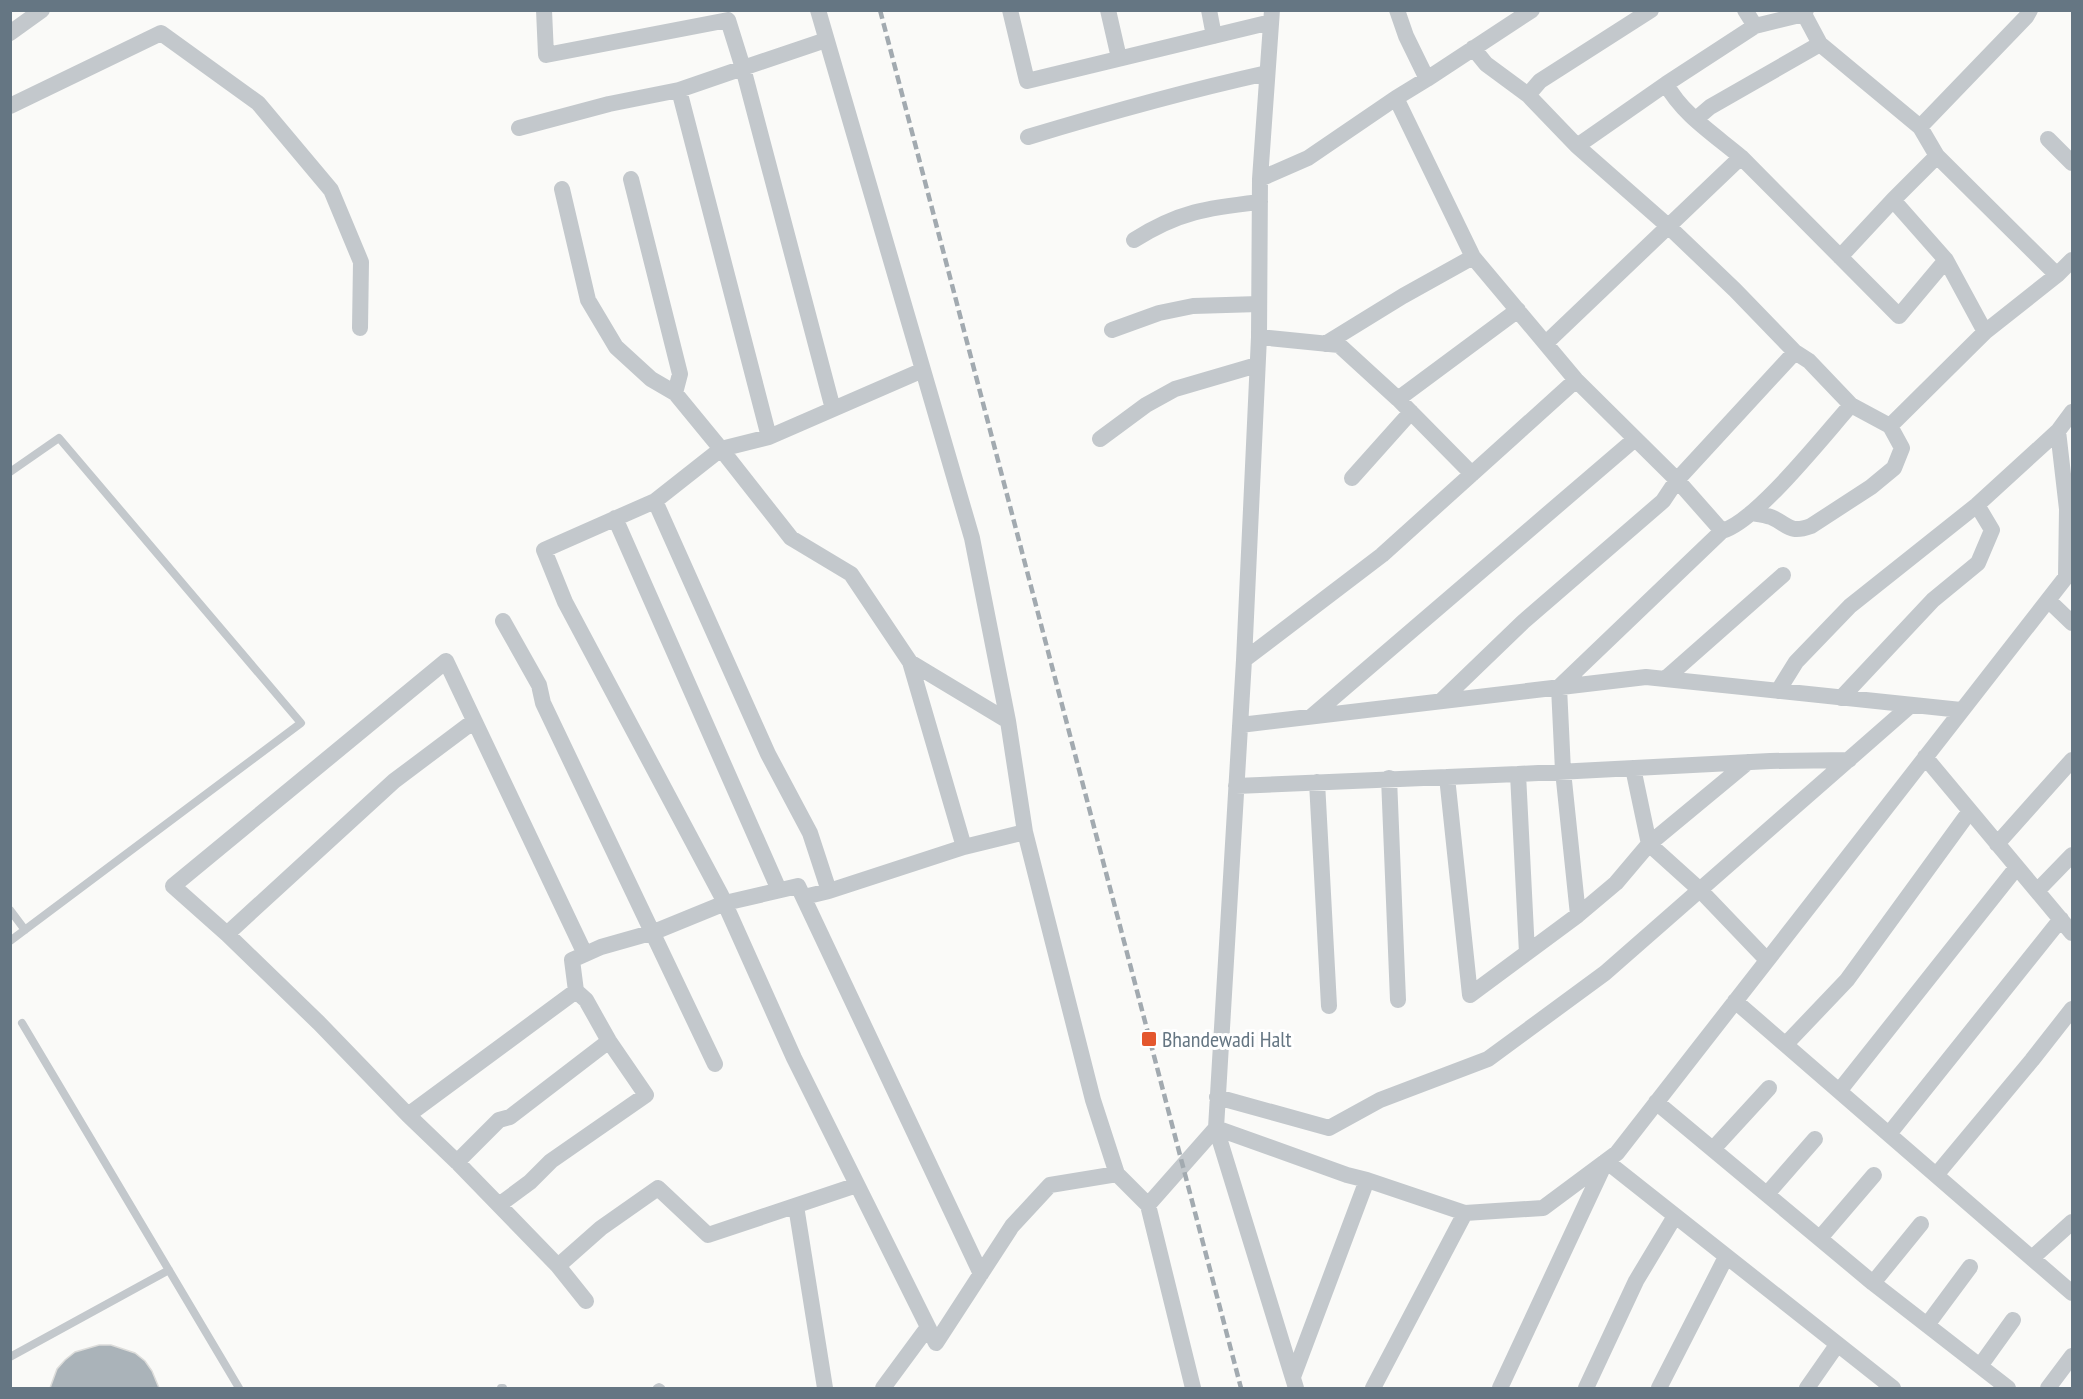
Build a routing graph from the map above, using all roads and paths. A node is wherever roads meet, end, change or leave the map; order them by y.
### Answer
1 (42, 10) edge
2 (544, 10) edge
3 (818, 10) edge
4 (1010, 10) edge
5 (1108, 10) edge
6 (1209, 10) edge
7 (1397, 10) edge
8 (1532, 10) edge
9 (1651, 10) edge
10 (1745, 10) edge
11 (2030, 10) edge
12 (1805, 12) edge
13 (727, 15) edge
14 (1271, 16) edge
15 (1755, 26) junction
16 (10, 33) edge
17 (1214, 36) junction
18 (826, 40) junction
19 (1820, 44) junction
20 (1473, 48) junction
21 (1119, 58) junction
22 (743, 68) junction
23 (1267, 73) junction
24 (1427, 79) junction
25 (1666, 84) junction
26 (679, 90) junction
27 (1528, 95) junction
28 (1396, 98) junction
29 (10, 106) edge
30 (1696, 119) junction
31 (1920, 127) junction
32 (519, 128) dead end
33 (1028, 137) dead end
34 (2048, 139) dead end
35 (1577, 146) junction
36 (1938, 156) junction
37 (1740, 157) junction
38 (2073, 163) edge
39 (631, 179) dead end
40 (1260, 179) junction
41 (562, 189) dead end
42 (1893, 200) junction
43 (1260, 202) junction
44 (1668, 226) junction
45 (1134, 240) dead end
46 (1473, 257) junction
47 (1840, 257) junction
48 (1946, 260) junction
49 (2073, 260) edge
50 (2056, 275) junction
51 (1259, 304) junction
52 (1518, 310) junction
53 (360, 328) dead end
54 (1112, 330) dead end
55 (1985, 332) junction
56 (1259, 337) junction
57 (1325, 344) junction
58 (1546, 344) junction
59 (1795, 352) junction
60 (1257, 365) junction
61 (923, 370) junction
62 (1576, 380) junction
63 (675, 393) junction
64 (1398, 399) junction
65 (1851, 405) junction
66 (833, 409) junction
67 (1411, 412) junction
68 (2073, 412) edge
69 (1890, 426) junction
70 (2058, 431) junction
71 (769, 437) junction
72 (1100, 439) dead end
73 (1635, 439) junction
74 (721, 449) junction
75 (10, 472) edge
76 (1472, 474) junction
77 (1352, 478) dead end
78 (1677, 480) junction
79 (655, 501) junction
80 (1977, 505) junction
81 (2070, 510) edge
82 (1751, 513) junction
83 (615, 518) junction
84 (1722, 531) junction
85 (1783, 576) dead end
86 (2048, 600) junction
87 (502, 621) dead end
88 (2073, 623) edge
89 (1244, 660) junction
90 (910, 662) junction
91 (1665, 679) junction
92 (1559, 687) junction
93 (1778, 691) junction
94 (1840, 698) junction
95 (1441, 701) junction
96 (1911, 705) junction
97 (1961, 710) junction
98 (1312, 717) junction
99 (474, 721) junction
100 (1008, 721) junction
101 (1240, 725) junction
102 (1925, 757) junction
103 (1849, 760) junction
104 (2073, 760) edge
105 (1748, 762) junction
106 (1634, 768) junction
107 (1563, 771) junction
108 (1518, 774) junction
109 (1447, 777) junction
110 (1389, 778) junction
111 (1317, 782) junction
112 (1236, 786) junction
113 (1970, 811) junction
114 (1025, 832) junction
115 (1997, 843) junction
116 (1649, 844) junction
117 (964, 847) junction
118 (2073, 855) edge
119 (2017, 867) junction
120 (779, 890) junction
121 (829, 891) junction
122 (1700, 891) junction
123 (2037, 891) junction
124 (804, 897) junction
125 (725, 903) junction
126 (10, 910) edge
127 (1578, 915) junction
128 (2061, 920) junction
129 (25, 930) junction
130 (654, 932) junction
131 (2073, 933) edge
132 (227, 934) junction
133 (10, 941) edge
134 (1527, 953) junction
135 (585, 954) junction
136 (1767, 960) junction
137 (576, 991) junction
138 (1398, 1000) dead end
139 (1735, 1001) junction
140 (1329, 1006) dead end
141 (2073, 1009) edge
142 (22, 1023) dead end
143 (609, 1041) junction
144 (1786, 1044) junction
145 (715, 1064) dead end
146 (1769, 1088) dead end
147 (1840, 1090) junction
148 (1217, 1097) junction
149 (1656, 1102) junction
150 (408, 1115) junction
151 (1216, 1128) junction
152 (1889, 1134) junction
153 (1815, 1139) dead end
154 (1713, 1149) junction
155 (1606, 1161) junction
156 (457, 1162) junction
157 (1117, 1174) junction
158 (1936, 1174) junction
159 (1874, 1175) dead end
160 (1367, 1180) junction
161 (857, 1185) junction
162 (1767, 1194) junction
163 (499, 1205) junction
164 (1148, 1205) junction
165 (796, 1206) junction
166 (1465, 1213) junction
167 (1675, 1216) junction
168 (2073, 1222) edge
169 (1921, 1224) dead end
170 (1820, 1238) junction
171 (1726, 1257) junction
172 (2032, 1258) junction
173 (558, 1266) junction
174 (1970, 1267) dead end
175 (169, 1270) junction
176 (981, 1274) junction
177 (1873, 1283) junction
178 (2073, 1293) edge
179 (586, 1301) dead end
180 (2013, 1320) dead end
181 (1927, 1325) junction
182 (928, 1327) junction
183 (1837, 1345) junction
184 (2073, 1356) edge
185 (10, 1357) edge
186 (1980, 1366) junction
187 (1295, 1383) edge
188 (239, 1389) edge
189 (825, 1389) edge
190 (882, 1389) edge
191 (1193, 1389) edge
192 (1373, 1389) edge
193 (1500, 1389) edge
194 (1586, 1389) edge
195 (1659, 1389) edge
196 (1807, 1389) edge
197 (1893, 1389) edge
198 (2008, 1389) edge
199 (2048, 1389) edge

1 - 16 street
2 - 13 street
3 - 18 street
4 - 21 street
5 - 21 street
6 - 17 street
7 - 24 street
8 - 20 street
9 - 27 street
10 - 15 street
11 - 31 street
12 - 15 street
12 - 19 street
13 - 22 street
14 - 17 street
14 - 23 street
15 - 25 street
17 - 21 street
18 - 22 street
18 - 61 street
19 - 30 street
19 - 31 street
20 - 24 street
20 - 27 street
22 - 26 street
22 - 66 street
23 - 33 street
23 - 40 street
24 - 28 street
25 - 30 street
25 - 35 street
26 - 32 street
26 - 71 street
27 - 35 street
28 - 40 street
28 - 46 street
29 - 53 street
30 - 37 street
31 - 36 street
34 - 38 street
35 - 44 street
36 - 42 street
36 - 50 street
37 - 44 street
37 - 47 street
39 - 63 street
40 - 43 street
41 - 63 street
42 - 47 street
42 - 48 street
43 - 45 street
43 - 51 street
44 - 58 street
44 - 59 street
46 - 52 street
46 - 57 street
47 - 48 street
48 - 55 street
49 - 50 street
50 - 55 street
51 - 54 street
51 - 56 street
52 - 58 street
52 - 64 street
55 - 69 street
56 - 57 street
56 - 60 street
57 - 64 street
58 - 62 street
59 - 65 street
59 - 78 street
60 - 72 street
60 - 89 street
61 - 66 street
61 - 100 street
62 - 73 street
62 - 76 street
63 - 74 street
64 - 67 street
65 - 69 street
65 - 82 street
66 - 71 street
67 - 76 street
67 - 77 street
68 - 70 street
69 - 82 street
70 - 80 street
70 - 81 street
71 - 74 street
73 - 78 street
73 - 98 street
74 - 79 street
74 - 90 street
75 - 129 lane
76 - 89 street
78 - 84 street
78 - 95 street
79 - 83 street
79 - 121 street
80 - 93 street
80 - 94 street
81 - 86 street
82 - 84 street
83 - 120 street
83 - 125 street
84 - 92 street
85 - 91 street
86 - 88 street
86 - 97 street
87 - 130 street
89 - 101 street
90 - 100 street
90 - 117 street
91 - 92 street
91 - 93 street
92 - 95 street
92 - 107 street
93 - 94 street
94 - 96 street
95 - 98 street
96 - 97 street
96 - 103 street
97 - 102 street
98 - 101 street
99 - 132 street
99 - 132 street
99 - 135 street
100 - 114 street
101 - 112 street
102 - 113 street
102 - 136 street
103 - 105 street
103 - 122 street
104 - 115 street
105 - 106 street
105 - 116 street
106 - 107 street
106 - 116 street
107 - 108 street
107 - 127 street
108 - 109 street
108 - 134 street
109 - 110 street
109 - 134 street
110 - 111 street
110 - 138 street
111 - 112 street
111 - 140 street
112 - 148 street
113 - 115 street
113 - 144 street
114 - 117 street
114 - 157 street
115 - 119 street
116 - 122 street
116 - 127 street
117 - 121 street
118 - 123 street
119 - 123 street
119 - 147 street
120 - 124 street
120 - 125 street
121 - 124 street
122 - 136 street
122 - 148 street
123 - 128 street
124 - 176 street
125 - 130 street
125 - 161 street
126 - 129 lane
127 - 134 street
128 - 131 street
128 - 152 street
129 - 133 lane
130 - 135 street
130 - 145 street
132 - 150 street
135 - 137 street
136 - 139 street
137 - 143 street
137 - 150 street
139 - 144 street
139 - 149 street
141 - 158 street
142 - 175 lane
143 - 156 street
143 - 163 street
144 - 147 street
146 - 154 street
147 - 152 street
148 - 151 street
149 - 154 street
149 - 155 street
150 - 156 street
151 - 160 street
151 - 164 street
151 - 187 street
152 - 158 street
153 - 162 street
154 - 162 street
155 - 166 street
155 - 167 street
155 - 193 street
156 - 163 street
157 - 164 street
157 - 176 street
158 - 172 street
159 - 170 street
160 - 166 street
160 - 187 street
161 - 165 street
161 - 182 street
162 - 170 street
163 - 173 street
164 - 191 street
165 - 173 street
165 - 189 street
166 - 192 street
167 - 171 street
167 - 194 street
168 - 172 street
169 - 177 street
170 - 177 street
171 - 183 street
171 - 195 street
172 - 178 street
173 - 179 street
174 - 181 street
175 - 185 lane
175 - 188 lane
176 - 182 street
177 - 181 street
180 - 186 street
181 - 186 street
182 - 190 street
183 - 196 street
183 - 197 street
184 - 199 street
186 - 198 street

